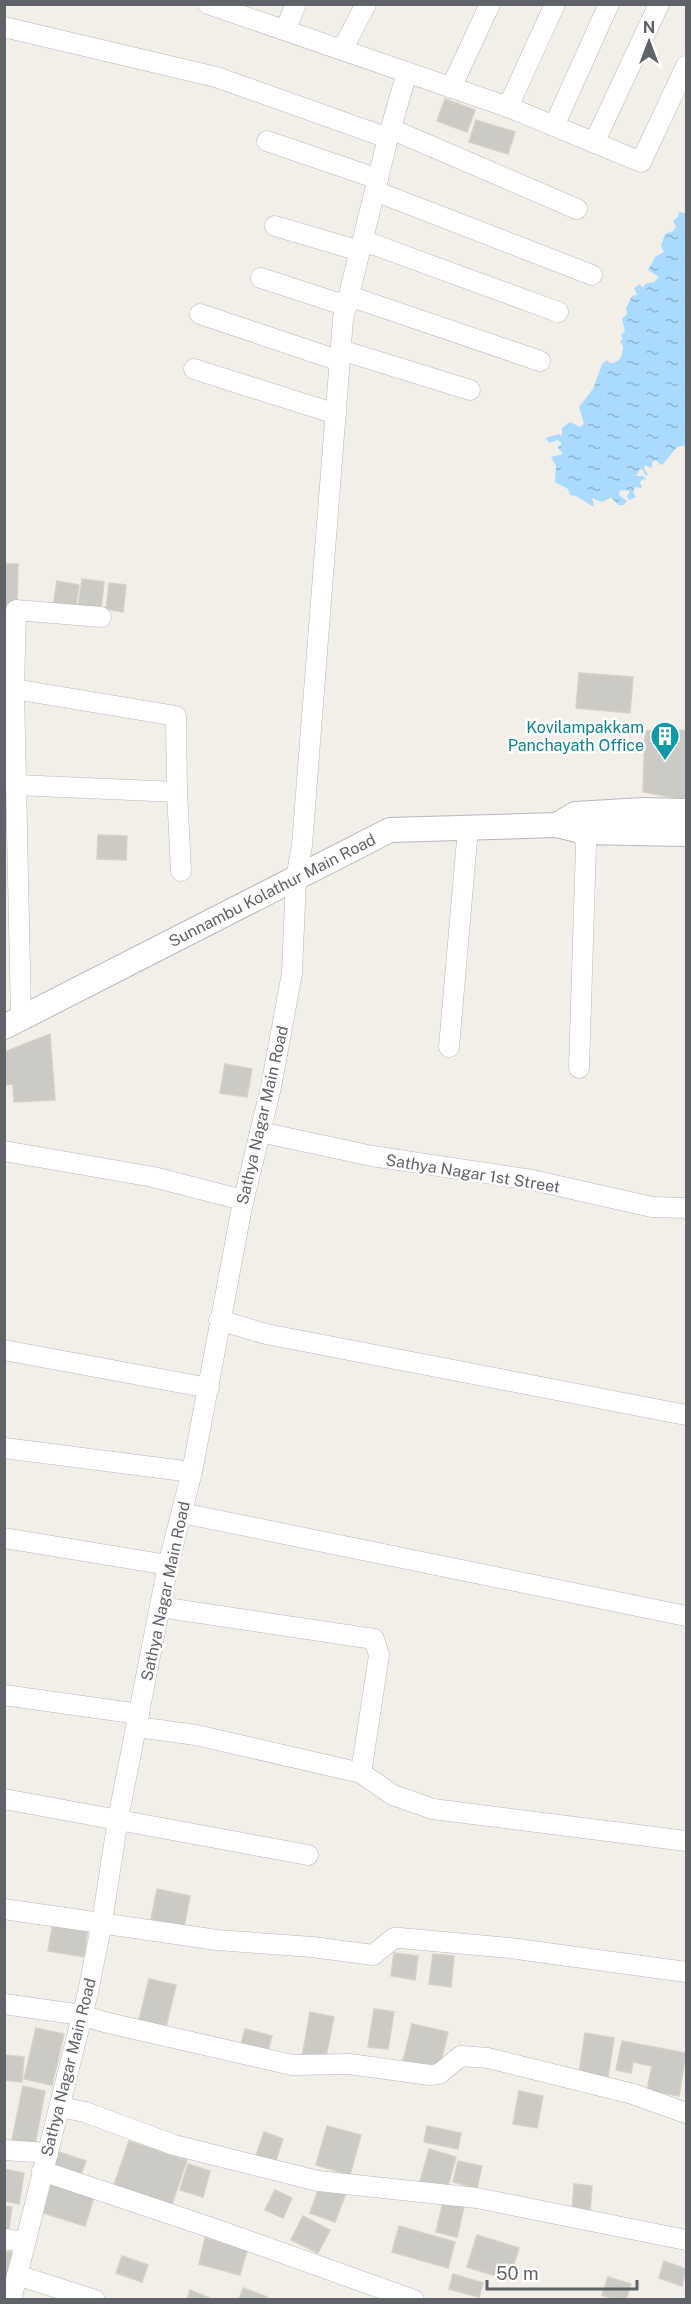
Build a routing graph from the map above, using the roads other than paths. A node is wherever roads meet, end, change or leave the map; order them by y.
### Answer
1 (296, 4) edge
2 (366, 4) edge
3 (490, 4) edge
4 (555, 4) edge
5 (609, 4) edge
6 (659, 4) edge
7 (217, 6) edge
8 (4, 27) edge
9 (285, 30) junction
10 (342, 50) junction
11 (687, 66) edge
12 (407, 72) junction
13 (451, 88) junction
14 (508, 108) junction
15 (554, 126) junction
16 (389, 134) junction
17 (267, 141) dead end
18 (594, 143) junction
19 (376, 185) junction
20 (577, 209) dead end
21 (275, 226) dead end
22 (362, 246) junction
23 (592, 275) dead end
24 (261, 278) dead end
25 (348, 301) junction
26 (558, 312) dead end
27 (200, 314) dead end
28 (341, 355) junction
29 (540, 361) dead end
30 (194, 369) dead end
31 (470, 390) dead end
32 (336, 414) junction
33 (101, 617) dead end
34 (14, 690) junction
35 (16, 785) junction
36 (177, 792) junction
37 (687, 811) edge
38 (557, 825) junction
39 (468, 828) junction
40 (584, 832) junction
41 (687, 834) edge
42 (181, 871) dead end
43 (296, 879) junction
44 (13, 1022) edge
45 (449, 1047) dead end
46 (579, 1068) dead end
47 (260, 1132) junction
48 (4, 1151) edge
49 (243, 1200) junction
50 (687, 1208) edge
51 (219, 1320) junction
52 (4, 1350) edge
53 (209, 1388) junction
54 (687, 1415) edge
55 (4, 1448) edge
56 (192, 1472) junction
57 (182, 1513) junction
58 (4, 1538) edge
59 (168, 1565) junction
60 (160, 1606) junction
61 (687, 1616) edge
62 (4, 1695) edge
63 (138, 1721) junction
64 (361, 1773) junction
65 (4, 1799) edge
66 (118, 1819) junction
67 (687, 1841) edge
68 (308, 1855) dead end
69 (4, 1909) edge
70 (102, 1922) junction
71 (687, 1972) edge
72 (4, 2004) edge
73 (82, 2015) junction
74 (60, 2107) junction
75 (687, 2113) edge
76 (4, 2150) edge
77 (45, 2162) junction
78 (4, 2239) edge
79 (687, 2240) edge
80 (25, 2242) junction
81 (17, 2275) junction
82 (11, 2300) edge
83 (95, 2300) edge
84 (414, 2300) edge

1 - 9 street
2 - 10 street
3 - 13 street
4 - 14 street
5 - 15 street
6 - 18 street
7 - 9 street
8 - 16 street
9 - 10 street
10 - 12 street
11 - 18 street
12 - 13 street
12 - 16 street, Sathya Nagar Main Road
13 - 14 street
14 - 15 street
15 - 18 street
16 - 19 street, Sathya Nagar Main Road
16 - 20 street
17 - 19 street
19 - 22 street, Sathya Nagar Main Road
19 - 23 street
21 - 22 street
22 - 25 street, Sathya Nagar Main Road
22 - 26 street
24 - 25 street
25 - 28 street, Sathya Nagar Main Road
25 - 29 street
27 - 28 street
28 - 31 street
28 - 32 street, Sathya Nagar Main Road
30 - 32 street
32 - 43 street, Sathya Nagar Main Road
33 - 34 street
34 - 35 street
34 - 36 street
35 - 36 street
35 - 44 street
36 - 42 street
37 - 38 street, Sunnambu Kolathur Main Road
38 - 39 street, Sunnambu Kolathur Main Road
38 - 40 street, Sunnambu Kolathur Main Road
39 - 43 street, Sunnambu Kolathur Main Road
39 - 45 street
40 - 41 street, Sunnambu Kolathur Main Road
40 - 46 street
43 - 44 street, Sunnambu Kolathur Main Road
43 - 47 street, Sathya Nagar Main Road
47 - 49 street, Sathya Nagar Main Road
47 - 50 street, Sathya Nagar 1st Street
48 - 49 street
49 - 51 street, Sathya Nagar Main Road
51 - 53 street, Sathya Nagar Main Road
51 - 54 street
52 - 53 street
53 - 56 street, Sathya Nagar Main Road
55 - 56 street
56 - 57 street, Sathya Nagar Main Road
57 - 59 street, Sathya Nagar Main Road
57 - 61 street
58 - 59 street
59 - 60 street, Sathya Nagar Main Road
60 - 63 street, Sathya Nagar Main Road
60 - 64 street
62 - 63 street
63 - 64 street
63 - 66 street, Sathya Nagar Main Road
64 - 67 street
65 - 66 street
66 - 68 street
66 - 70 street, Sathya Nagar Main Road
69 - 70 street
70 - 71 street
70 - 73 street, Sathya Nagar Main Road
72 - 73 street
73 - 74 street, Sathya Nagar Main Road
73 - 75 street
74 - 77 street, Sathya Nagar Main Road
74 - 79 street
76 - 77 street
77 - 80 street, Sathya Nagar Main Road
77 - 84 street
78 - 80 street
80 - 81 street, Sathya Nagar Main Road
81 - 82 street, Sathya Nagar Main Road
81 - 83 street

